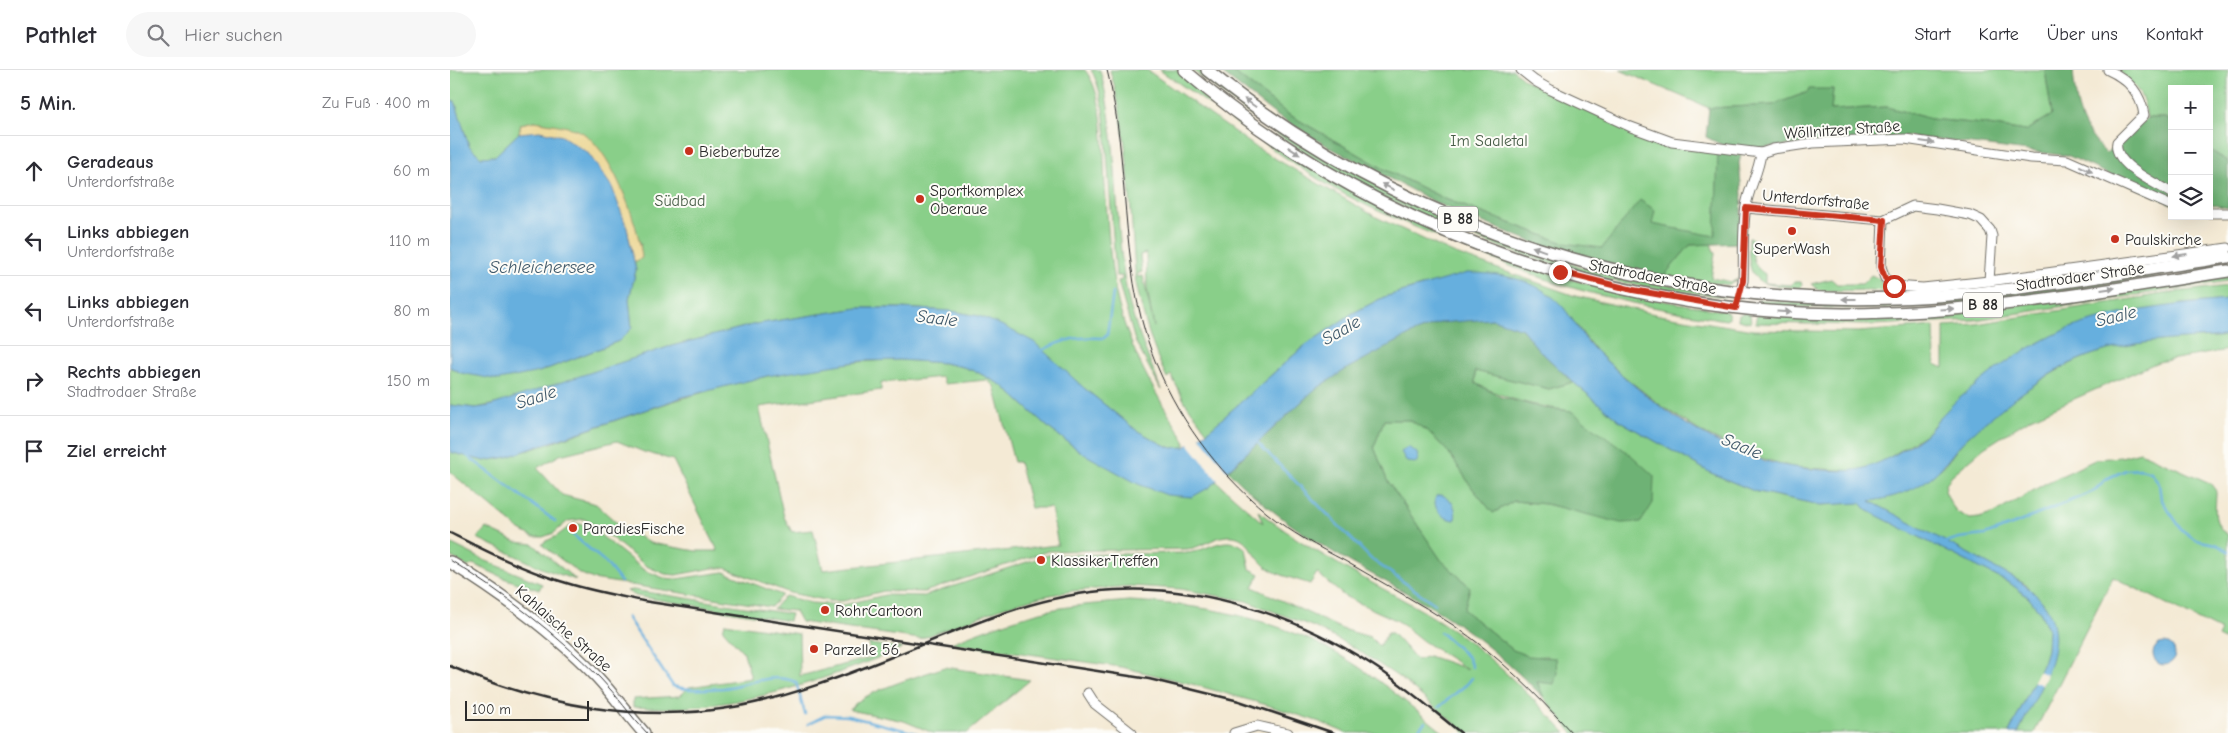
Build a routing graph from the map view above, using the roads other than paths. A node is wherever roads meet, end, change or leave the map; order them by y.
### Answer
1 (1184, 70) edge
2 (1207, 70) edge
3 (1522, 70) edge
4 (2108, 70) edge
5 (1761, 153) junction
6 (2168, 191) edge
7 (2168, 204) edge
8 (1746, 208) junction
9 (2213, 211) edge
10 (2228, 213) edge
11 (1884, 220) junction
12 (2228, 248) edge
13 (2228, 257) edge
14 (2228, 271) edge
15 (1989, 281) junction
16 (1740, 292) junction
17 (1736, 308) junction
18 (450, 562) edge
19 (1088, 693) dead end
20 (644, 733) edge
21 (1132, 733) edge
22 (1234, 733) edge
23 (1288, 733) edge

1 -> 17 main road, Stadtrodaer Straße / B 88
16 -> 2 main road, Stadtrodaer Straße / B 88
3 - 5 street, Wöllnitzer Straße
4 - 6 street
5 -> 7 street, Wöllnitzer Straße
5 - 8 street, Unterdorfstraße
8 - 11 street, Unterdorfstraße
8 - 16 street, Unterdorfstraße
9 - 10 street
11 - 15 street, Unterdorfstraße
11 - 15 street, Unterdorfstraße
12 -> 15 street, Unterdorfstraße
13 -> 16 main road, Stadtrodaer Straße / B 88
17 -> 14 main road, Stadtrodaer Straße / B 88
16 - 17 main road
18 - 20 main road, Kahlaische Straße
19 - 21 street
22 - 23 street

